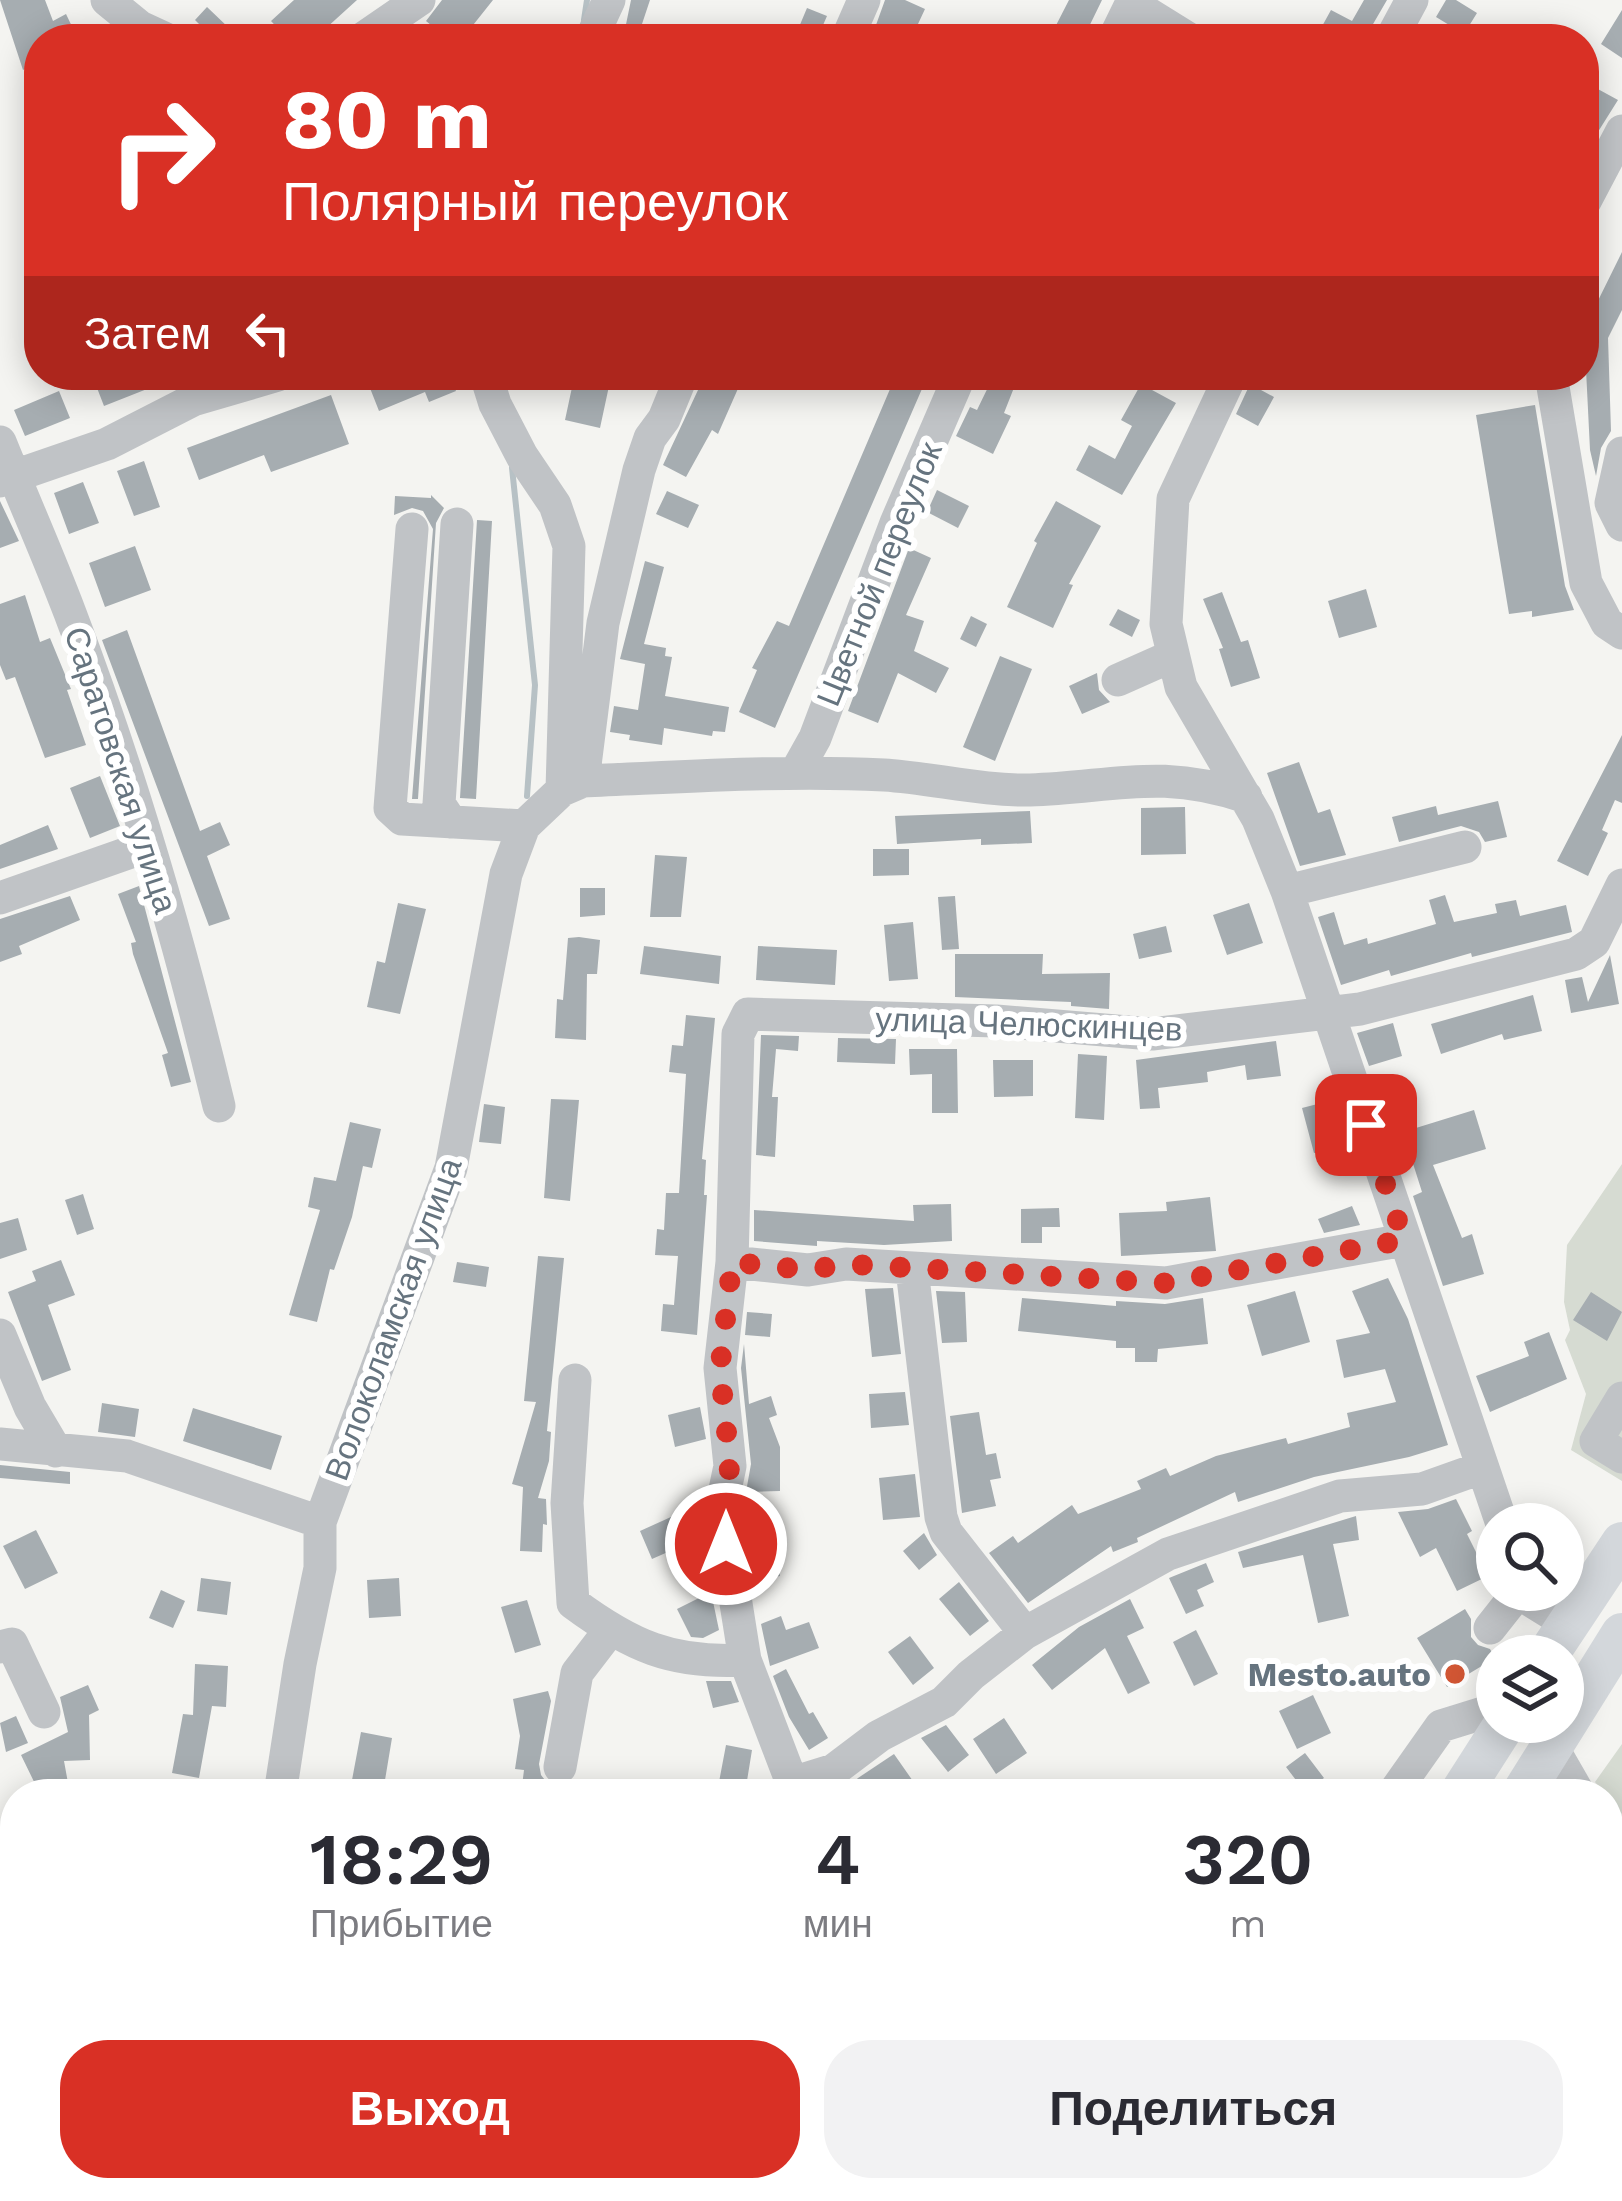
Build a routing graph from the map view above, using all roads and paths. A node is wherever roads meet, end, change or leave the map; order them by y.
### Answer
1 (107, 0) edge
2 (419, 0) edge
3 (1132, 2) edge
4 (136, 24) edge
5 (384, 24) edge
6 (1166, 24) edge
7 (1622, 131) edge
8 (1599, 174) edge
9 (227, 390) edge
10 (491, 390) edge
11 (676, 390) edge
12 (954, 390) edge
13 (1224, 390) edge
14 (1554, 390) edge
15 (0, 442) edge
16 (1621, 469) edge
17 (7, 478) edge
18 (457, 524) dead end
19 (1622, 525) edge
20 (412, 529) dead end
21 (1622, 633) edge
22 (1172, 656) junction
23 (1118, 680) dead end
24 (796, 772) junction
25 (572, 785) junction
26 (1246, 797) junction
27 (451, 822) junction
28 (524, 826) junction
29 (148, 846) junction
30 (1465, 847) dead end
31 (1622, 885) edge
32 (1287, 891) junction
33 (0, 898) edge
34 (1328, 1010) junction
35 (219, 1106) dead end
36 (1404, 1240) junction
37 (732, 1262) junction
38 (912, 1269) junction
39 (0, 1335) edge
40 (575, 1379) dead end
41 (1622, 1398) edge
42 (15, 1404) edge
43 (0, 1444) edge
44 (56, 1451) junction
45 (1622, 1457) edge
46 (1481, 1468) junction
47 (1494, 1503) edge
48 (320, 1522) junction
49 (1622, 1543) edge
50 (1505, 1611) edge
51 (1490, 1628) dead end
52 (610, 1630) junction
53 (1025, 1633) junction
54 (1622, 1634) edge
55 (1560, 1635) edge
56 (0, 1647) edge
57 (746, 1660) junction
58 (44, 1712) dead end
59 (1476, 1715) edge
60 (1490, 1743) edge
61 (1552, 1748) junction
62 (560, 1767) dead end
63 (282, 1779) edge
64 (785, 1779) edge
65 (812, 1779) edge
66 (1404, 1779) edge
67 (1469, 1779) edge
68 (1532, 1779) edge
69 (1570, 1779) edge

1 - 4 street
2 - 5 street
3 - 6 street
7 - 8 street
9 - 17 street
10 - 25 street
11 - 25 street
12 - 24 street, Цветной переулок
13 - 22 street
14 - 21 street
15 - 17 street, Саратовская улица
16 - 19 street
17 - 29 street, Саратовская улица
18 - 27 street
20 - 27 street
22 - 23 street
22 - 26 street
24 - 25 street
24 - 26 street
25 - 28 street, Волоколамская улица
26 - 32 street
27 - 28 street
28 - 48 street, Волоколамская улица
29 - 33 street
29 - 35 street, Саратовская улица
30 - 32 street
31 - 34 street, улица Челюскинцев
32 - 34 street
34 - 36 street
34 - 37 street, улица Челюскинцев
36 - 38 street
36 - 46 street
37 - 38 street
37 - 57 street
38 - 53 street
39 - 42 street
40 - 52 street
41 - 45 street
42 - 44 street
43 - 44 street
44 - 48 street
46 - 47 street
46 - 53 street
48 - 63 street, Волоколамская улица
49 - 55 main road
50 - 51 street
52 - 57 street
52 - 62 street
53 - 65 street
54 - 61 main road
56 - 58 street
57 - 64 street
59 - 66 street
60 - 67 main road
61 - 68 main road
61 - 69 street

